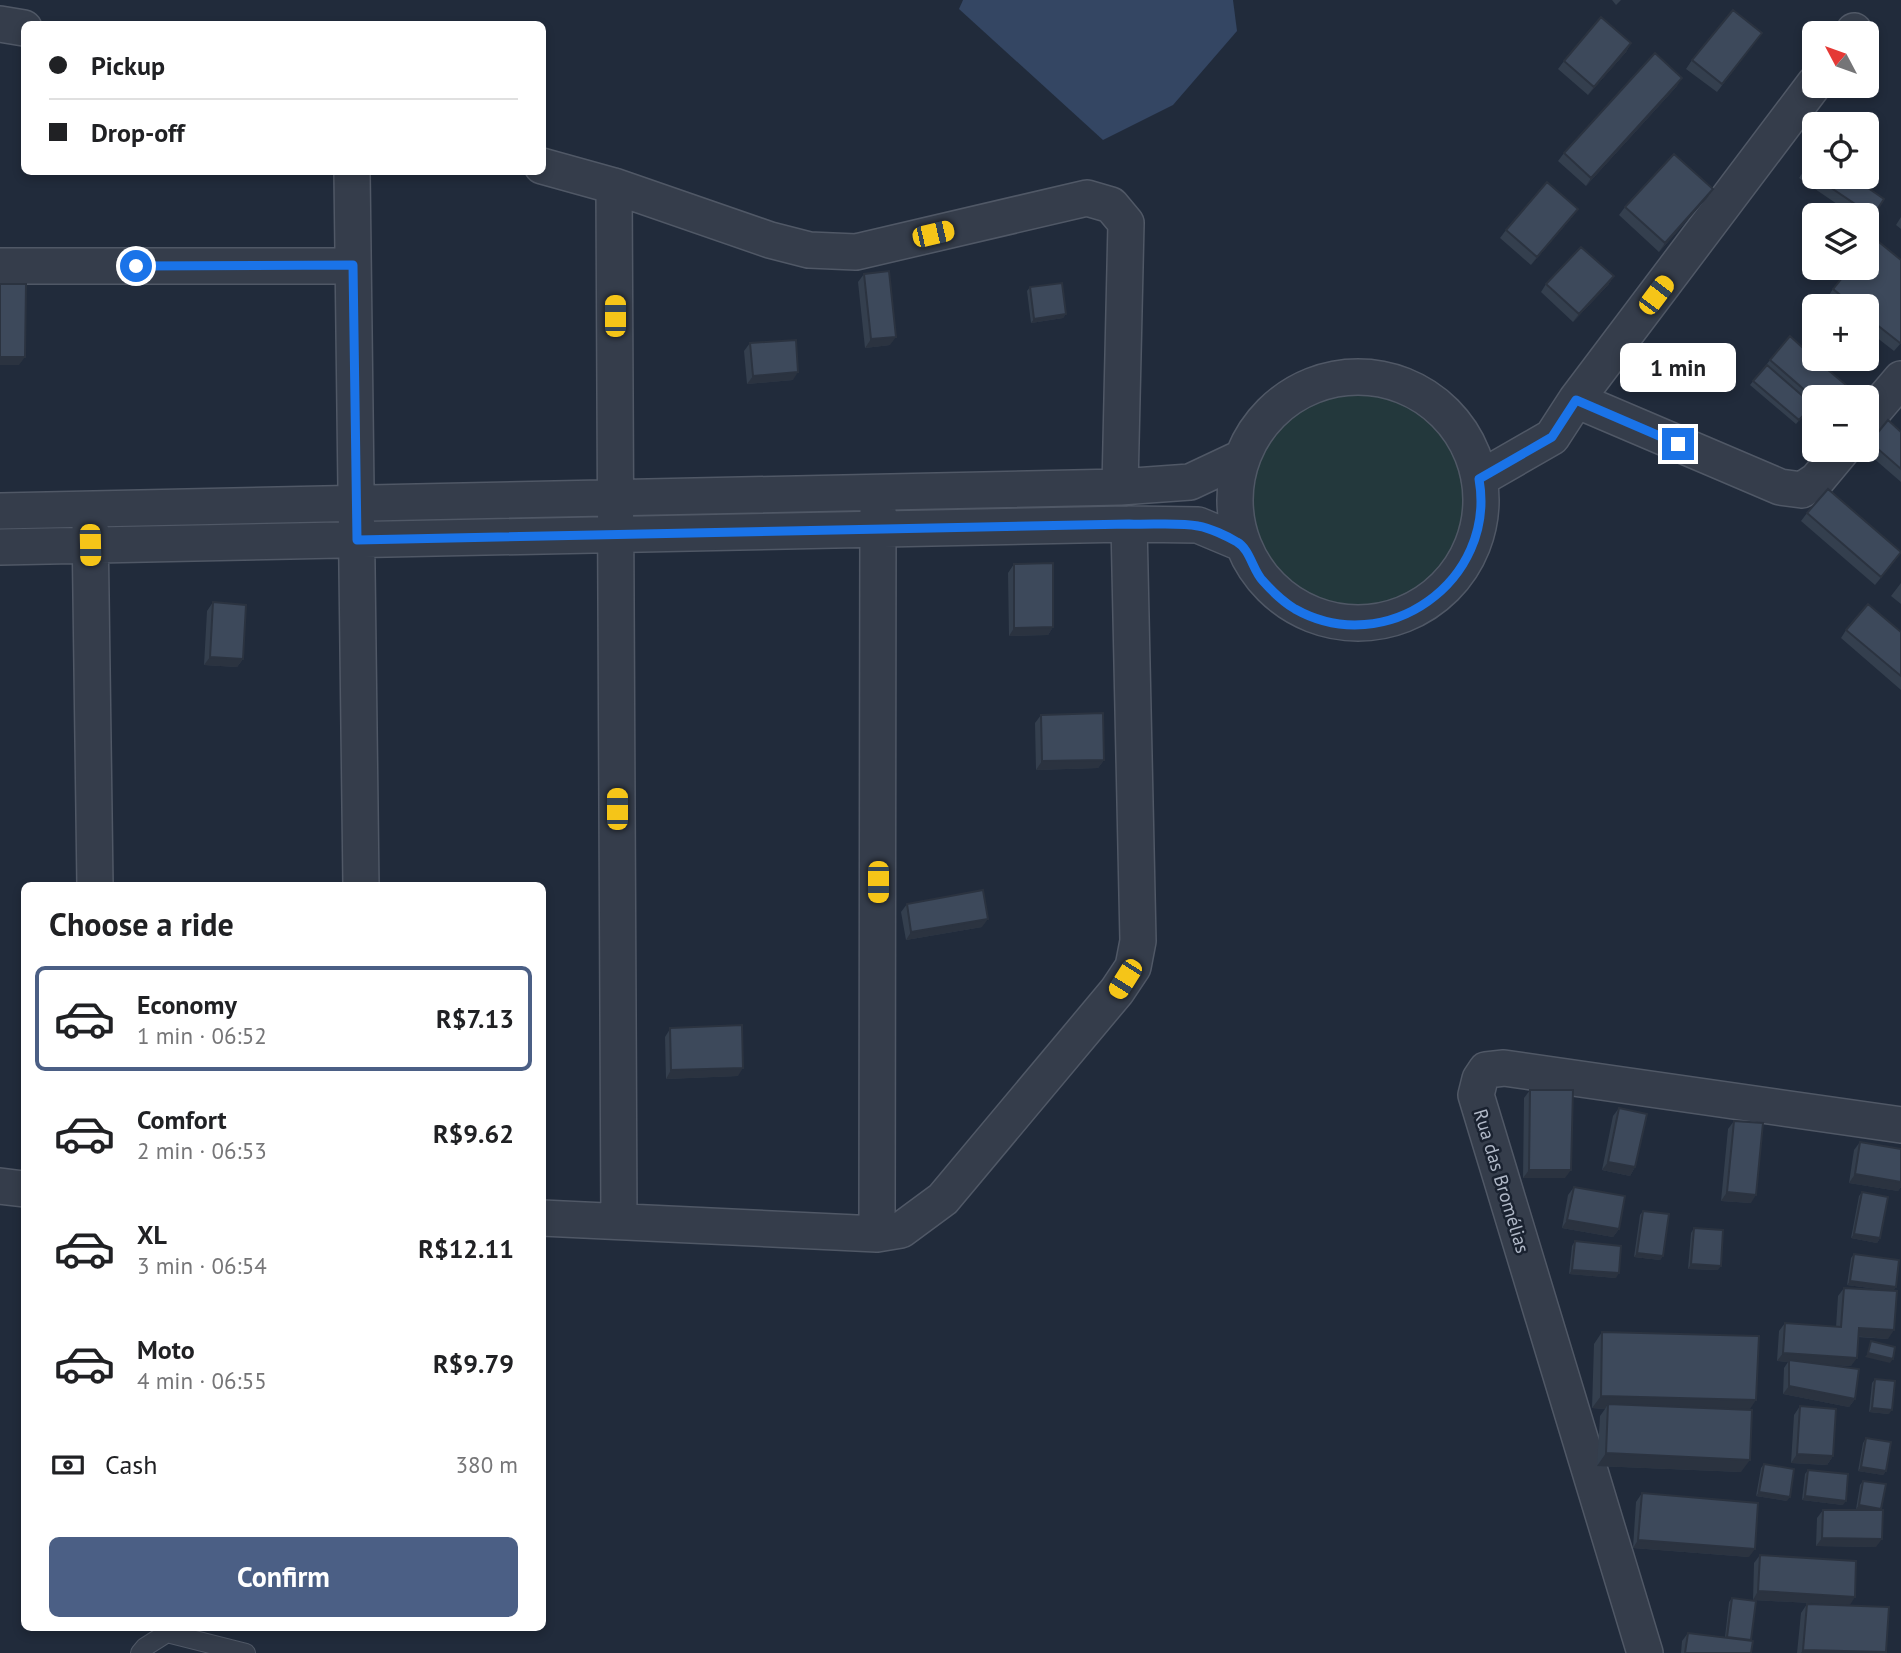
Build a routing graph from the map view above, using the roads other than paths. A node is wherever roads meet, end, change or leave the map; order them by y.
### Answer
1 (0, 24) edge
2 (21, 28) edge
3 (1804, 98) edge
4 (546, 167) edge
5 (352, 175) edge
6 (614, 186) junction
7 (353, 265) junction
8 (0, 266) edge
9 (1901, 379) edge
10 (1576, 400) junction
11 (1879, 405) edge
12 (1241, 458) junction
13 (1832, 462) edge
14 (1479, 479) junction
15 (1120, 487) junction
16 (878, 492) junction
17 (615, 497) junction
18 (356, 503) junction
19 (89, 509) junction
20 (0, 510) edge
21 (1129, 524) junction
22 (878, 530) junction
23 (616, 535) junction
24 (357, 540) junction
25 (1241, 543) junction
26 (90, 545) junction
27 (0, 547) edge
28 (95, 882) edge
29 (362, 882) edge
30 (1901, 1125) edge
31 (0, 1186) edge
32 (21, 1189) edge
33 (546, 1217) edge
34 (619, 1221) junction
35 (877, 1234) junction
36 (140, 1653) edge
37 (246, 1653) edge
38 (1645, 1653) edge

1 - 2 street
3 - 10 street
4 - 6 street
5 - 7 street
6 - 15 street
6 - 17 street
7 - 8 street
7 - 18 street
9 - 11 street
10 - 13 street
10 - 14 street
12 - 14 street
12 - 15 street
12 - 25 street
14 - 25 street
15 - 16 street
16 - 17 street
16 - 22 street
17 - 18 street
17 - 23 street
18 - 19 street
18 - 24 street
19 - 20 street
19 - 26 street
21 - 22 street
21 - 25 street
21 - 35 street
22 - 23 street
22 - 35 street
23 - 24 street
23 - 34 street
24 - 26 street
24 - 29 street
26 - 27 street
26 - 28 street
30 - 38 street, Rua das Bromélias
31 - 32 street
33 - 34 street
34 - 35 street
36 - 37 lane

